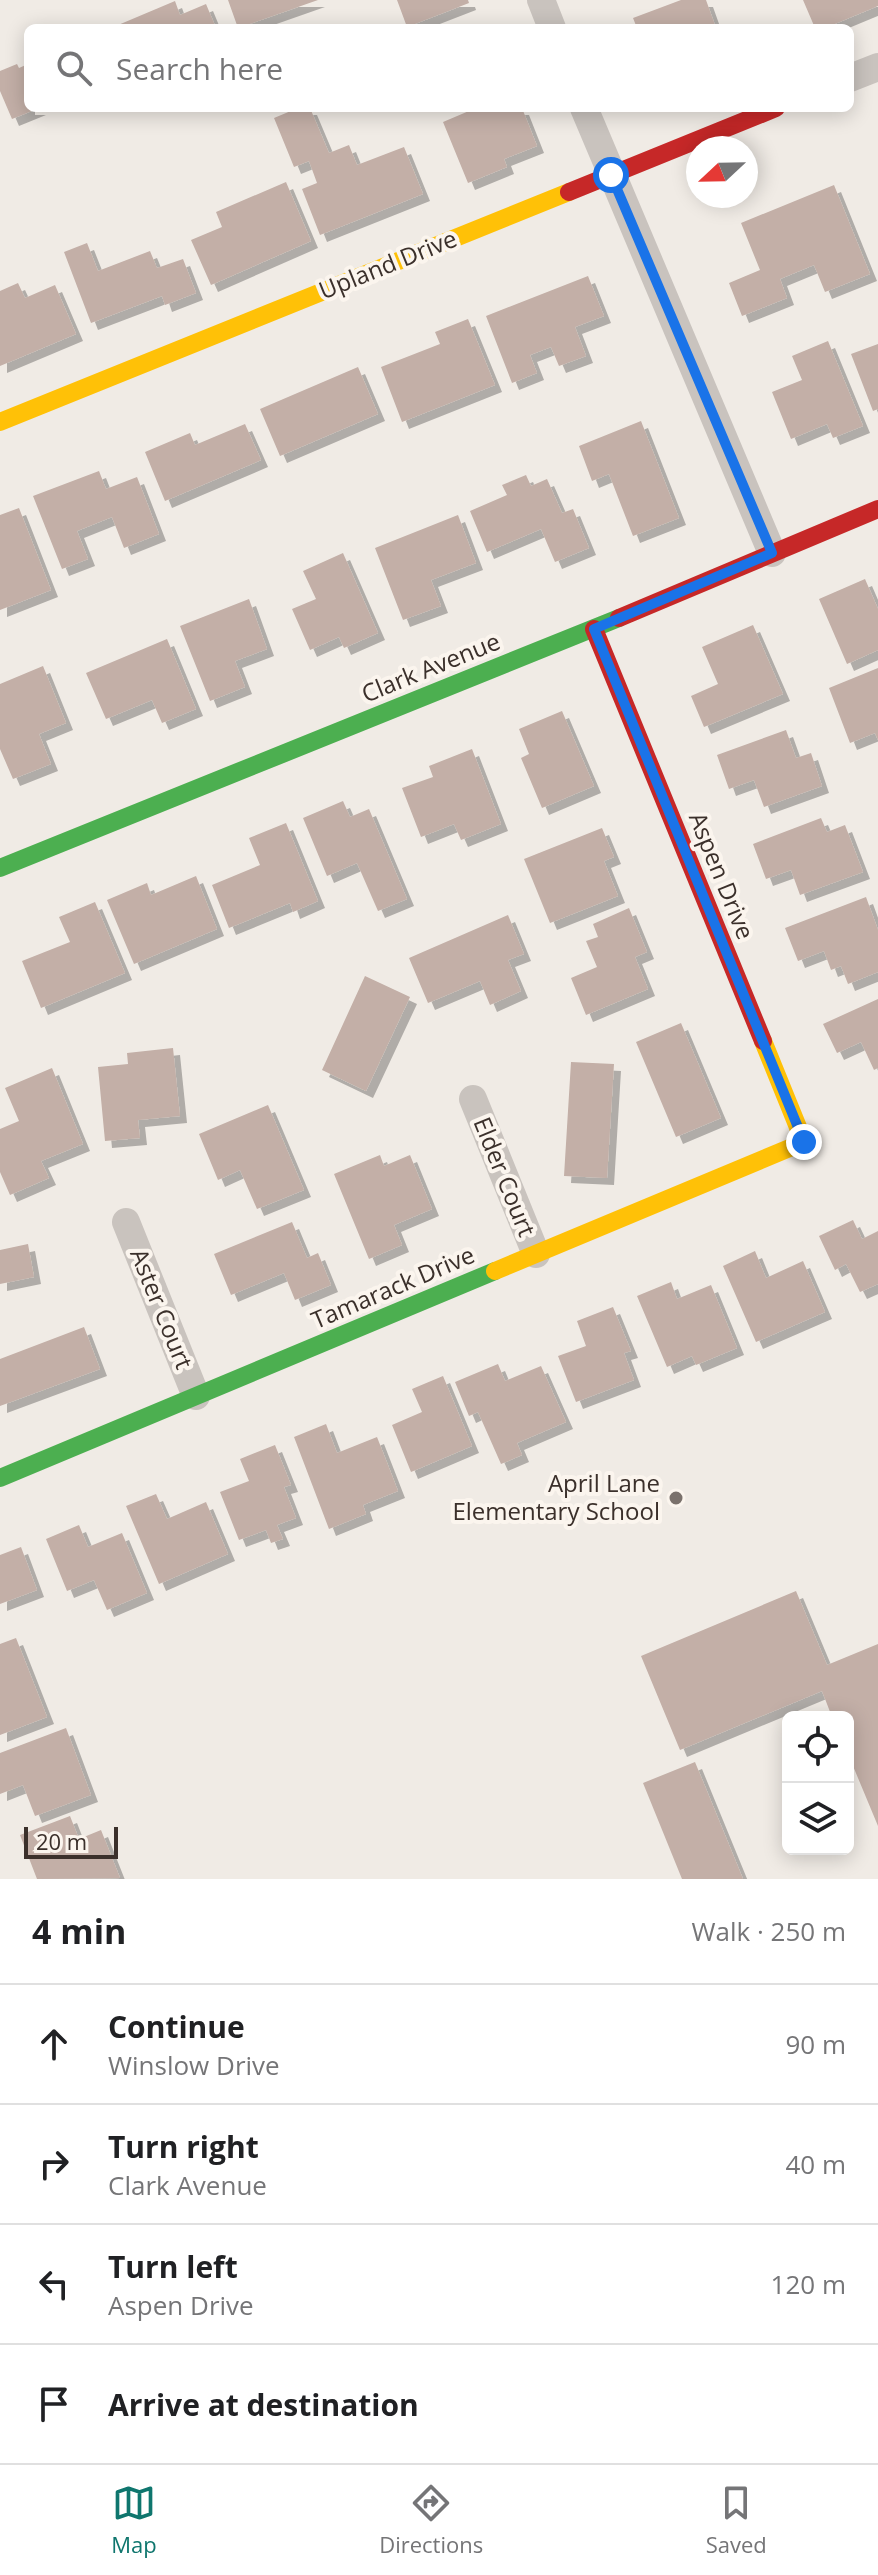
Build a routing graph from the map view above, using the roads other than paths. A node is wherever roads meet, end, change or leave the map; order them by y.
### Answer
1 (541, 0) edge
2 (550, 24) edge
3 (878, 67) edge
4 (854, 76) edge
5 (586, 112) edge
6 (766, 112) edge
7 (611, 175) junction
8 (0, 422) edge
9 (878, 509) edge
10 (772, 553) junction
11 (594, 629) junction
12 (0, 868) edge
13 (473, 1099) dead end
14 (804, 1142) joint
15 (126, 1222) dead end
16 (536, 1254) junction
17 (196, 1396) junction
18 (0, 1478) edge

1 - 2 street
3 - 4 street
5 - 7 street
6 - 7 street, Upland Drive
7 - 8 street, Upland Drive
7 - 10 street
9 - 10 street, Clark Avenue
10 - 11 street, Clark Avenue
11 - 12 street, Clark Avenue
11 - 14 street, Aspen Drive
13 - 16 street, Elder Court
14 - 16 street, Tamarack Drive
15 - 17 street, Aster Court
16 - 17 street, Tamarack Drive
17 - 18 street, Tamarack Drive

